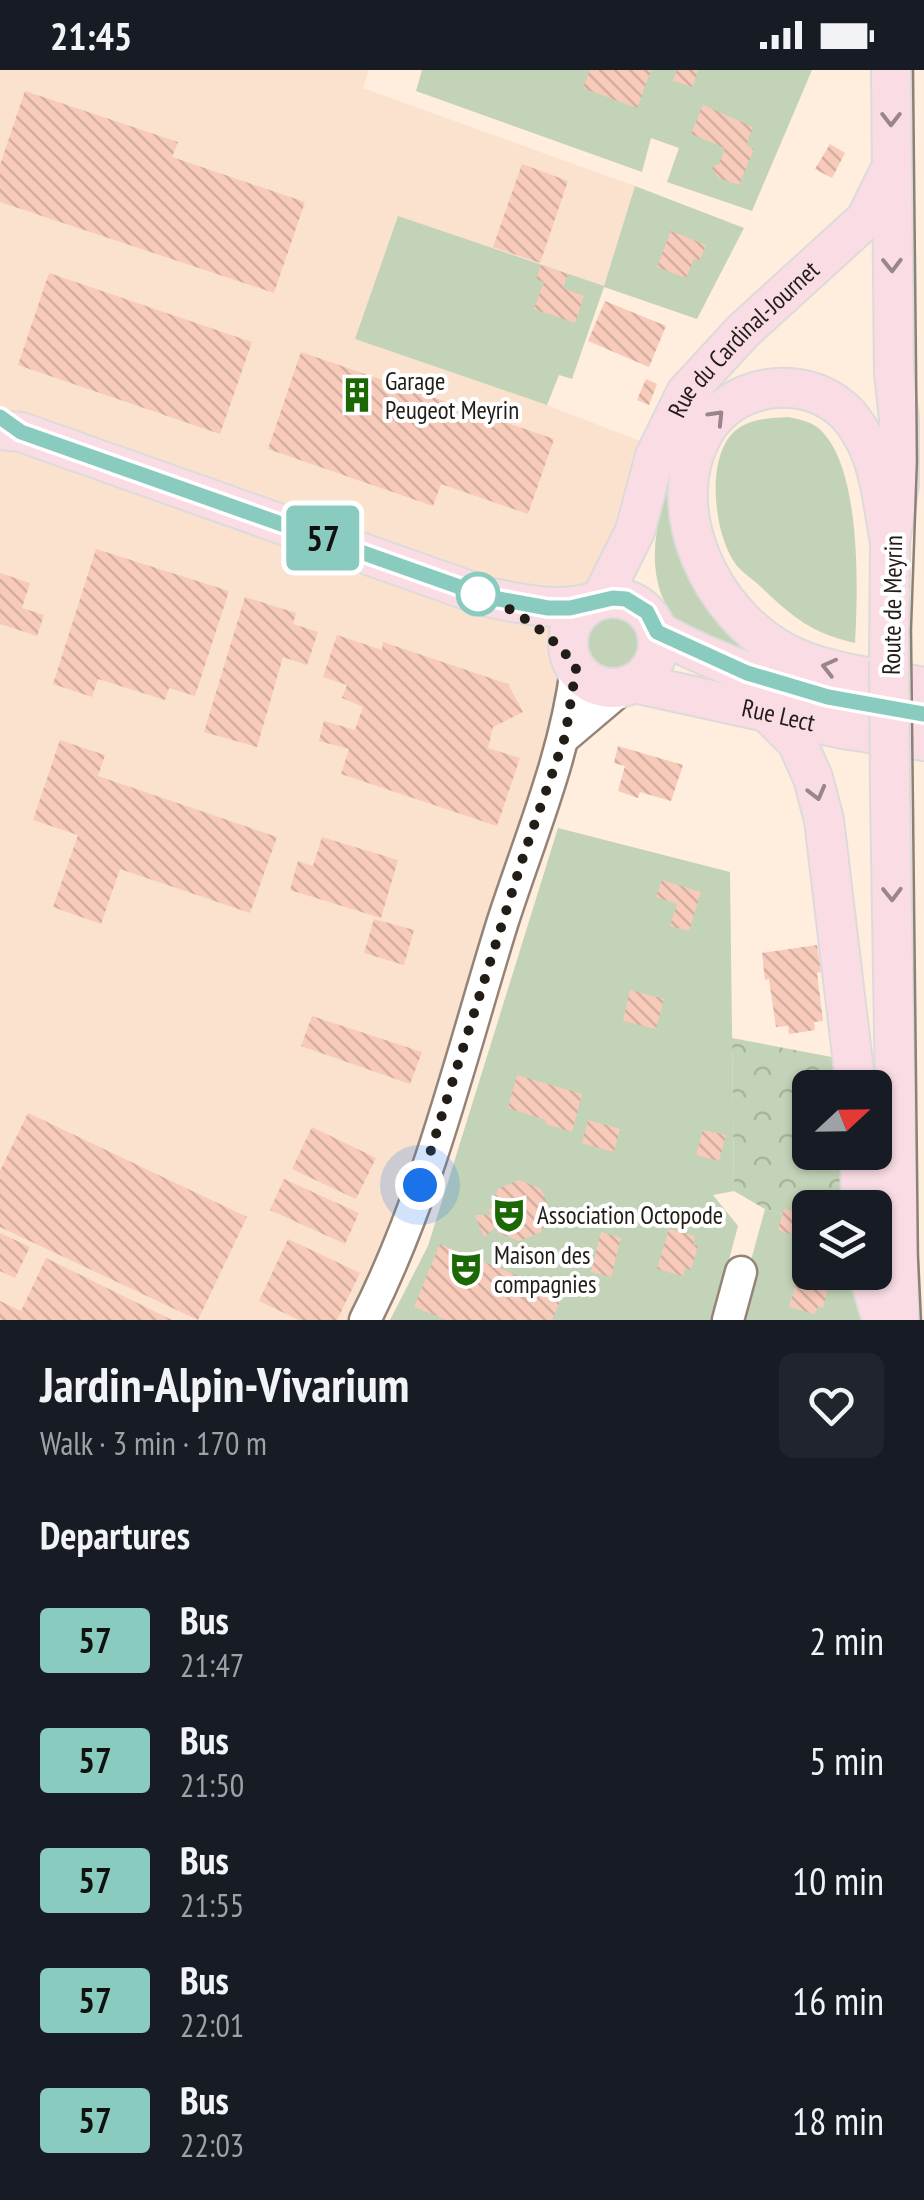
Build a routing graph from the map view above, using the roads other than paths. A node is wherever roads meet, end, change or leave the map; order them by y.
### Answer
1 (891, 70) edge
2 (891, 168) junction
3 (7, 426) edge
4 (635, 531) junction
5 (890, 542) junction
6 (488, 597) junction
7 (596, 601) junction
8 (652, 622) junction
9 (573, 664) junction
10 (629, 686) junction
11 (924, 687) edge
12 (767, 712) junction
13 (924, 714) edge
14 (565, 737) junction
15 (924, 741) edge
16 (854, 1070) edge
17 (742, 1272) dead end
18 (873, 1290) edge
19 (365, 1320) edge
20 (728, 1320) edge
21 (882, 1320) edge
22 (899, 1320) edge

1 -> 2 main road, Route de Meyrin
2 - 4 main road, Rue du Cardinal-Journet
2 -> 5 main road, Route de Meyrin
3 - 6 main road
4 - 7 main road, Rue du Cardinal-Journet
4 - 8 main road, Rue du Cardinal-Journet
11 -> 5 main road
5 -> 22 main road, Route de Meyrin, bridge
6 - 7 main road
6 - 9 main road
7 - 8 main road
7 - 9 main road
8 - 10 main road
8 - 13 main road, Rue Lect
9 - 10 main road
9 - 14 street
10 - 12 main road, Rue Lect
10 - 14 street
12 - 15 main road, Rue Lect
12 -> 16 main road
14 - 19 street
17 - 20 street
18 - 21 main road

